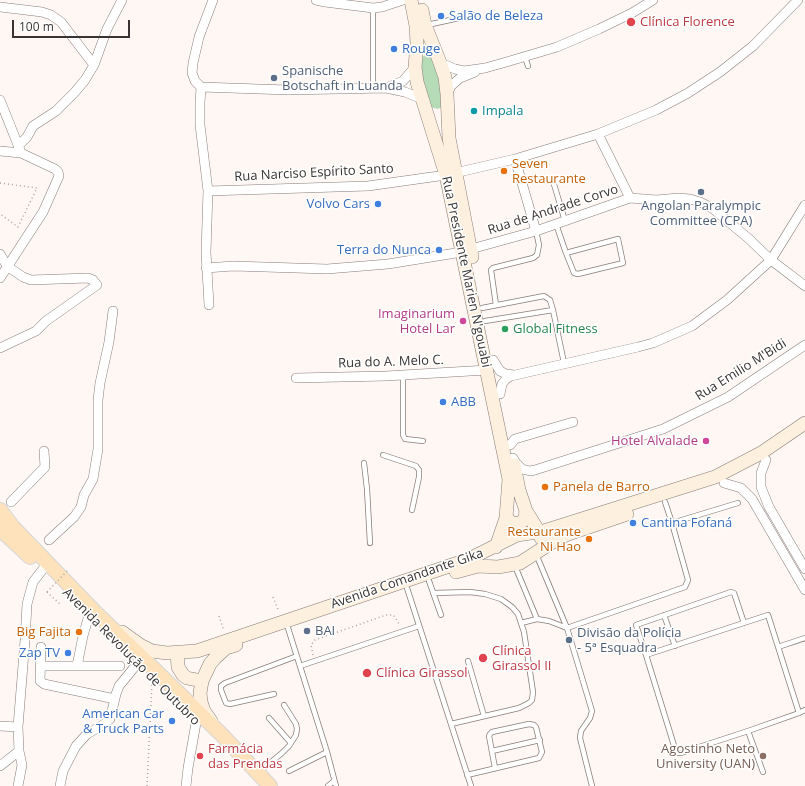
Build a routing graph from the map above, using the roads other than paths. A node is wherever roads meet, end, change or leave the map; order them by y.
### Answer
1 (122, 0) edge
2 (212, 0) edge
3 (316, 0) edge
4 (402, 0) edge
5 (411, 0) edge
6 (420, 0) edge
7 (652, 0) edge
8 (798, 0) edge
9 (325, 1) edge
10 (0, 7) edge
11 (373, 8) junction
12 (472, 15) dead end
13 (425, 25) junction
14 (526, 56) junction
15 (439, 60) junction
16 (94, 65) junction
17 (529, 66) dead end
18 (415, 67) junction
19 (485, 68) junction
20 (201, 87) junction
21 (386, 88) junction
22 (373, 89) junction
23 (447, 94) junction
24 (422, 99) junction
25 (0, 100) edge
26 (598, 134) junction
27 (20, 149) junction
28 (0, 151) edge
29 (515, 159) junction
30 (451, 174) junction
31 (553, 181) dead end
32 (208, 191) junction
33 (630, 198) junction
34 (805, 205) edge
35 (565, 221) junction
36 (556, 224) junction
37 (536, 230) junction
38 (466, 251) junction
39 (566, 253) junction
40 (0, 254) edge
41 (771, 260) junction
42 (7, 266) junction
43 (206, 268) junction
44 (0, 278) edge
45 (805, 286) edge
46 (209, 305) dead end
47 (496, 305) junction
48 (482, 308) junction
49 (553, 310) junction
50 (113, 311) dead end
51 (485, 321) junction
52 (805, 345) edge
53 (0, 348) edge
54 (564, 363) junction
55 (490, 365) junction
56 (403, 374) junction
57 (516, 374) junction
58 (296, 378) dead end
59 (500, 394) junction
60 (573, 422) dead end
61 (805, 423) edge
62 (805, 432) edge
63 (511, 440) junction
64 (423, 441) dead end
65 (44, 451) dead end
66 (383, 455) dead end
67 (513, 458) junction
68 (766, 460) junction
69 (364, 462) dead end
70 (535, 470) junction
71 (724, 483) junction
72 (519, 490) junction
73 (665, 502) junction
74 (738, 503) dead end
75 (4, 508) edge
76 (412, 510) dead end
77 (526, 512) junction
78 (506, 516) junction
79 (672, 523) junction
80 (3, 530) edge
81 (538, 531) junction
82 (50, 540) dead end
83 (370, 543) dead end
84 (497, 546) junction
85 (537, 553) junction
86 (509, 566) junction
87 (43, 569) junction
88 (805, 569) edge
89 (429, 581) junction
90 (407, 588) junction
91 (805, 590) edge
92 (434, 593) junction
93 (93, 614) junction
94 (441, 615) dead end
95 (664, 615) junction
96 (537, 619) junction
97 (521, 623) junction
98 (744, 623) junction
99 (419, 626) junction
100 (288, 628) junction
101 (568, 628) junction
102 (805, 638) edge
103 (675, 646) junction
104 (41, 647) dead end
105 (778, 647) junction
106 (177, 652) junction
107 (297, 656) junction
108 (646, 656) junction
109 (468, 661) dead end
110 (137, 664) junction
111 (40, 666) junction
112 (77, 666) junction
113 (120, 666) dead end
114 (300, 666) junction
115 (202, 681) junction
116 (274, 694) dead end
117 (115, 699) junction
118 (284, 705) dead end
119 (805, 710) edge
120 (799, 713) junction
121 (484, 716) junction
122 (269, 718) dead end
123 (196, 723) junction
124 (451, 724) junction
125 (0, 727) edge
126 (18, 727) junction
127 (748, 730) junction
128 (222, 735) junction
129 (540, 740) junction
130 (291, 743) junction
131 (19, 751) junction
132 (492, 751) junction
133 (327, 752) junction
134 (0, 766) edge
135 (495, 768) junction
136 (289, 771) dead end
137 (762, 772) dead end
138 (467, 775) junction
139 (260, 780) edge
140 (335, 783) edge
141 (18, 786) edge
142 (60, 786) edge
143 (186, 786) edge
144 (270, 786) edge
145 (328, 786) edge
146 (470, 786) edge
147 (592, 786) edge

1 - 16 street
2 - 20 street
3 - 9 street
4 - 11 street
5 - 18 street, Rua Presidente Marien N'gouabi
6 - 13 street, Rua Presidente Marien N'gouabi
7 - 14 street
8 - 26 street, Rua Narciso Espírito Santo
9 - 11 street
10 - 16 street
11 - 22 lane
12 - 13 lane
13 - 15 street, Rua Presidente Marien N'gouabi
14 - 17 lane
14 - 19 street
15 - 18 street
15 - 19 street
15 - 23 street, Rua Presidente Marien N'gouabi
16 - 27 street
18 - 21 street
18 - 24 street, Rua Presidente Marien N'gouabi
19 - 23 street
20 - 22 street
20 - 32 street
21 - 22 street
21 - 24 street
23 - 24 street
23 - 30 street, Rua Presidente Marien N'gouabi
24 - 30 street, Rua Presidente Marien N'gouabi
25 - 27 street
26 - 29 street, Rua Narciso Espírito Santo
26 - 33 street
27 - 28 street
27 - 42 street
29 - 30 street, Rua Narciso Espírito Santo
29 - 37 street
30 - 32 street, Rua Narciso Espírito Santo
30 - 38 street, Rua Presidente Marien N'gouabi
31 - 35 lane
32 - 43 street
33 - 35 street, Rua de Andrade Corvo
33 - 41 street, Rua de Andrade Corvo
34 - 41 street
35 - 36 street, Rua de Andrade Corvo
36 - 37 street, Rua de Andrade Corvo
36 - 39 lane
37 - 38 street, Rua de Andrade Corvo
37 - 47 lane
38 - 43 street, Rua de Andrade Corvo
38 - 48 street, Rua Presidente Marien N'gouabi
38 - 55 street, Rua Presidente Marien N'gouabi
39 - 39 lane
40 - 42 street
41 - 45 street, Rua de Andrade Corvo
41 - 54 street
42 - 44 street
42 - 53 street
43 - 46 street
47 - 48 lane
47 - 49 lane
48 - 51 street, Rua Presidente Marien N'gouabi
49 - 51 lane
49 - 54 lane
50 - 82 street
51 - 55 street, Rua Presidente Marien N'gouabi
52 - 70 street, Rua Emilio M'Bidi
54 - 57 street
55 - 56 street, Rua do A. Melo C.
55 - 57 street
55 - 59 street, Rua Presidente Marien N'gouabi
55 - 78 street, Rua Presidente Marien N'gouabi
56 - 58 street, Rua do A. Melo C.
56 - 64 lane
57 - 59 street
59 - 63 street, Rua Presidente Marien N'gouabi
60 - 63 street
61 - 81 street, Avenida Comandante Gika
62 - 68 street, Avenida Comandante Gika
63 - 67 street, Rua Presidente Marien N'gouabi
65 - 75 street
66 - 76 lane
67 - 70 street
67 - 72 street, Rua Presidente Marien N'gouabi
68 - 71 street, Avenida Comandante Gika
68 - 88 street
69 - 83 lane
70 - 72 street
71 - 73 street, Avenida Comandante Gika
71 - 91 street
72 - 77 street, Rua Presidente Marien N'gouabi
73 - 79 lane
73 - 85 street, Avenida Comandante Gika
74 - 79 lane
75 - 80 main road, Avenida Revolução de Outubro
77 - 78 street
77 - 81 street, Rua Presidente Marien N'gouabi
78 - 84 street, Rua Presidente Marien N'gouabi
79 - 101 lane
80 - 87 main road, Avenida Revolução de Outubro
80 - 93 main road, Avenida Revolução de Outubro
81 - 84 street, Avenida Comandante Gika
81 - 85 street
84 - 86 street
84 - 106 street, Avenida Comandante Gika
85 - 86 street, Avenida Comandante Gika
85 - 101 lane
86 - 89 street, Avenida Comandante Gika
86 - 96 lane
87 - 93 main road, Avenida Revolução de Outubro
87 - 126 street
89 - 90 street, Avenida Comandante Gika
89 - 92 lane
90 - 99 lane
90 - 100 street, Avenida Comandante Gika
92 - 94 lane
92 - 97 lane
93 - 106 street, Avenida Comandante Gika
93 - 110 main road, Avenida Revolução de Outubro
93 - 112 street
93 - 128 main road, Avenida Revolução de Outubro
95 - 98 lane
95 - 103 lane
95 - 108 lane
96 - 97 lane
96 - 101 lane
97 - 121 lane
98 - 103 lane
98 - 105 lane
99 - 114 lane
99 - 124 lane
100 - 107 lane
100 - 115 street, Avenida Comandante Gika
101 - 147 lane
102 - 105 lane
103 - 108 lane
104 - 111 street
105 - 120 lane
106 - 115 street
107 - 114 lane
107 - 116 lane
108 - 127 lane
109 - 121 lane
110 - 117 street
110 - 123 main road, Avenida Revolução de Outubro
111 - 112 street
111 - 117 street
112 - 113 street
114 - 133 lane
115 - 128 street, Avenida Comandante Gika
117 - 142 street
118 - 130 lane
119 - 120 lane
120 - 127 lane
121 - 124 lane
122 - 130 lane
123 - 139 main road, Avenida Revolução de Outubro
123 - 143 street
124 - 138 lane
125 - 126 street
126 - 131 street
127 - 137 lane
128 - 139 main road, Avenida Revolução de Outubro
129 - 132 lane
129 - 132 lane
129 - 135 lane
130 - 139 lane
131 - 134 street
131 - 141 street
132 - 135 lane
133 - 136 lane
133 - 140 lane
135 - 138 lane
138 - 146 lane
139 - 144 main road, Avenida Revolução de Outubro
140 - 145 lane

